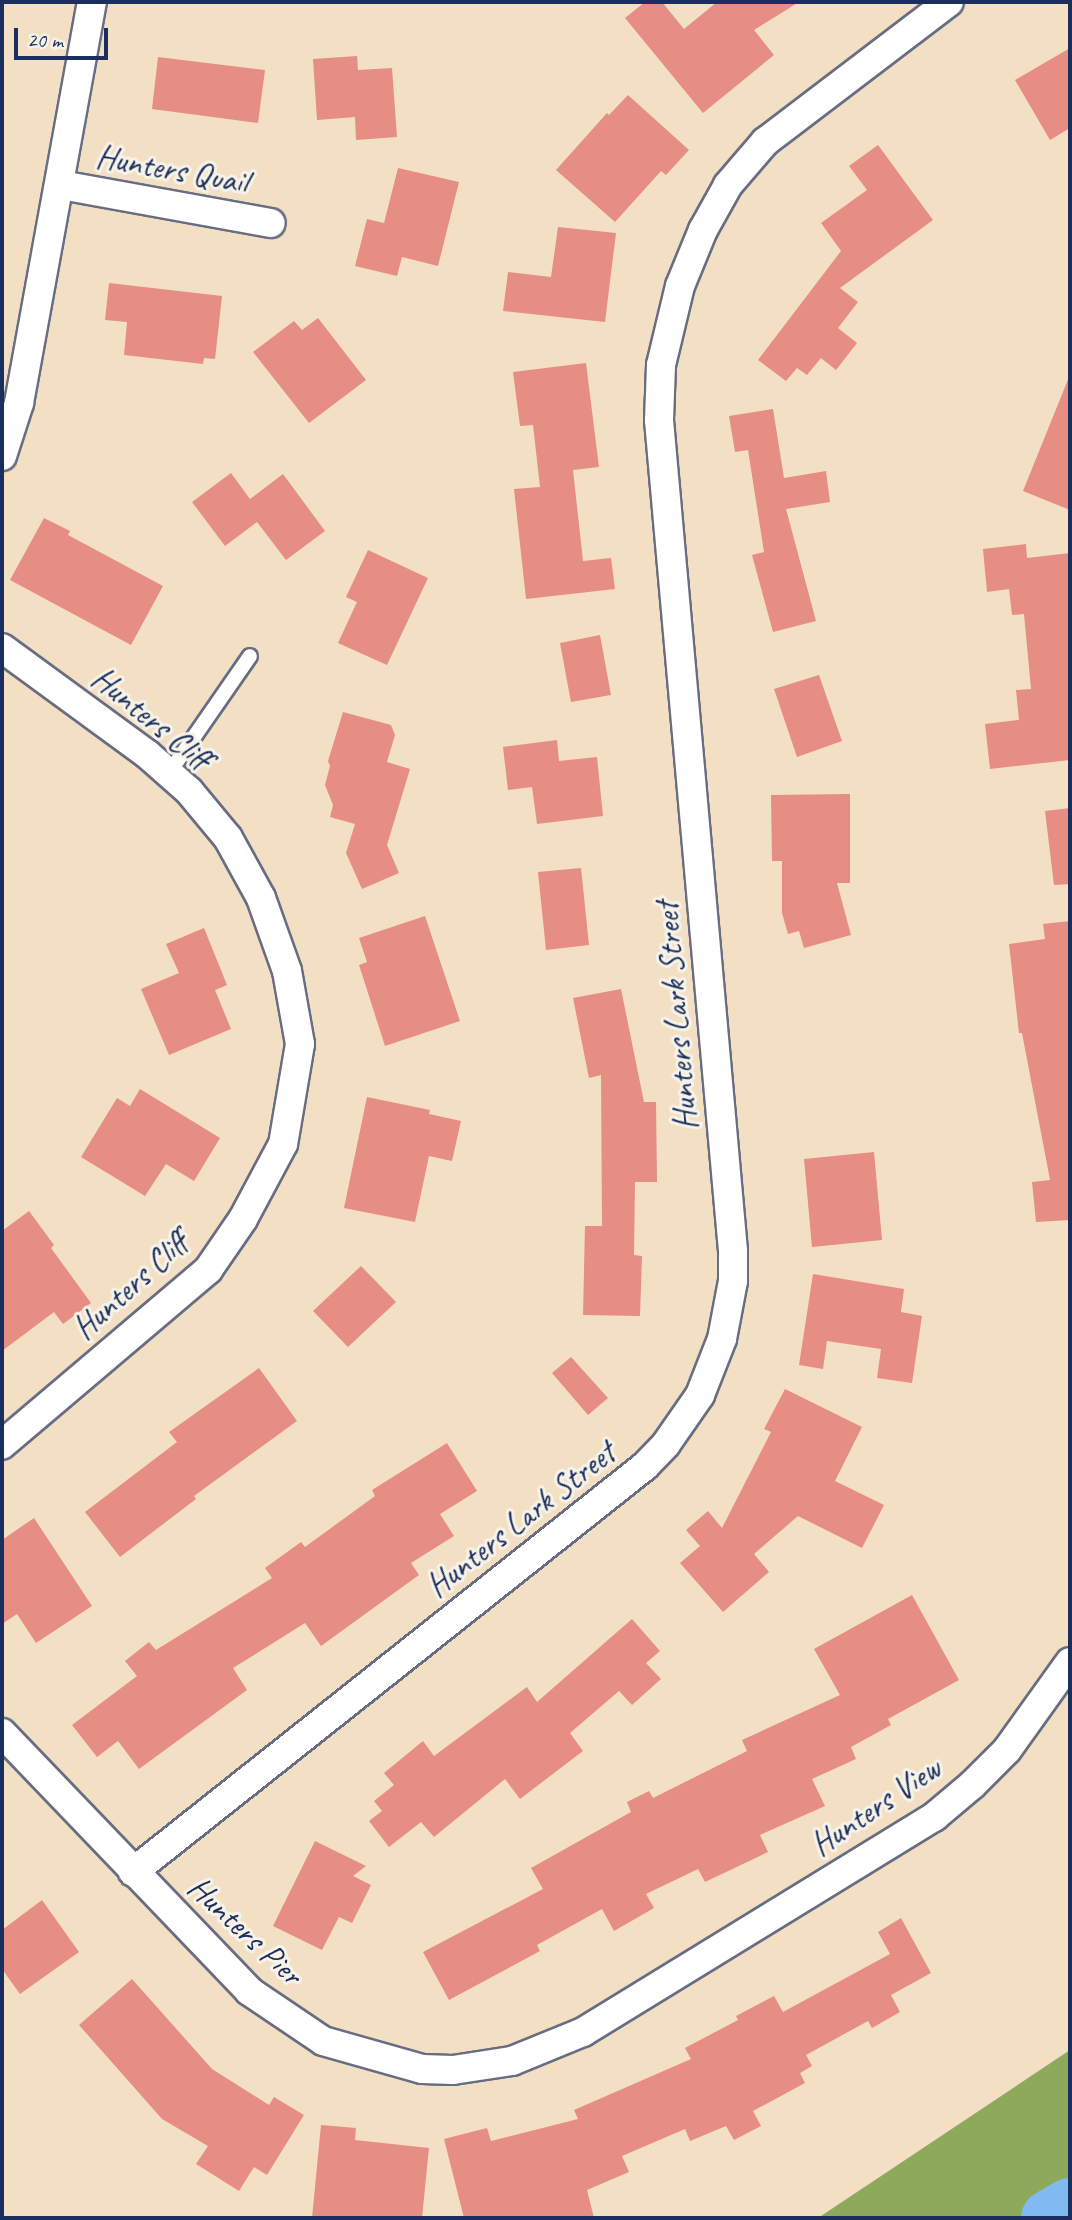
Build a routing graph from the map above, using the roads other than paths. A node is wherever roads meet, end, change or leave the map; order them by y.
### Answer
1 (92, 2) edge
2 (949, 2) edge
3 (61, 185) junction
4 (271, 223) dead end
5 (2, 456) edge
6 (2, 648) edge
7 (250, 656) dead end
8 (169, 773) junction
9 (2, 1445) edge
10 (1070, 1662) edge
11 (2, 1733) edge
12 (133, 1872) junction
13 (793, 1903) joint

1 - 3 street
2 - 12 street, Hunters Lark Street
3 - 4 street, Hunters Quail
3 - 5 street
6 - 8 street, Hunters Cliff
7 - 8 lane
8 - 9 street, Hunters Cliff
10 - 13 street, Hunters View
11 - 12 street, Hunters Pier
12 - 13 street, Hunters Pier

